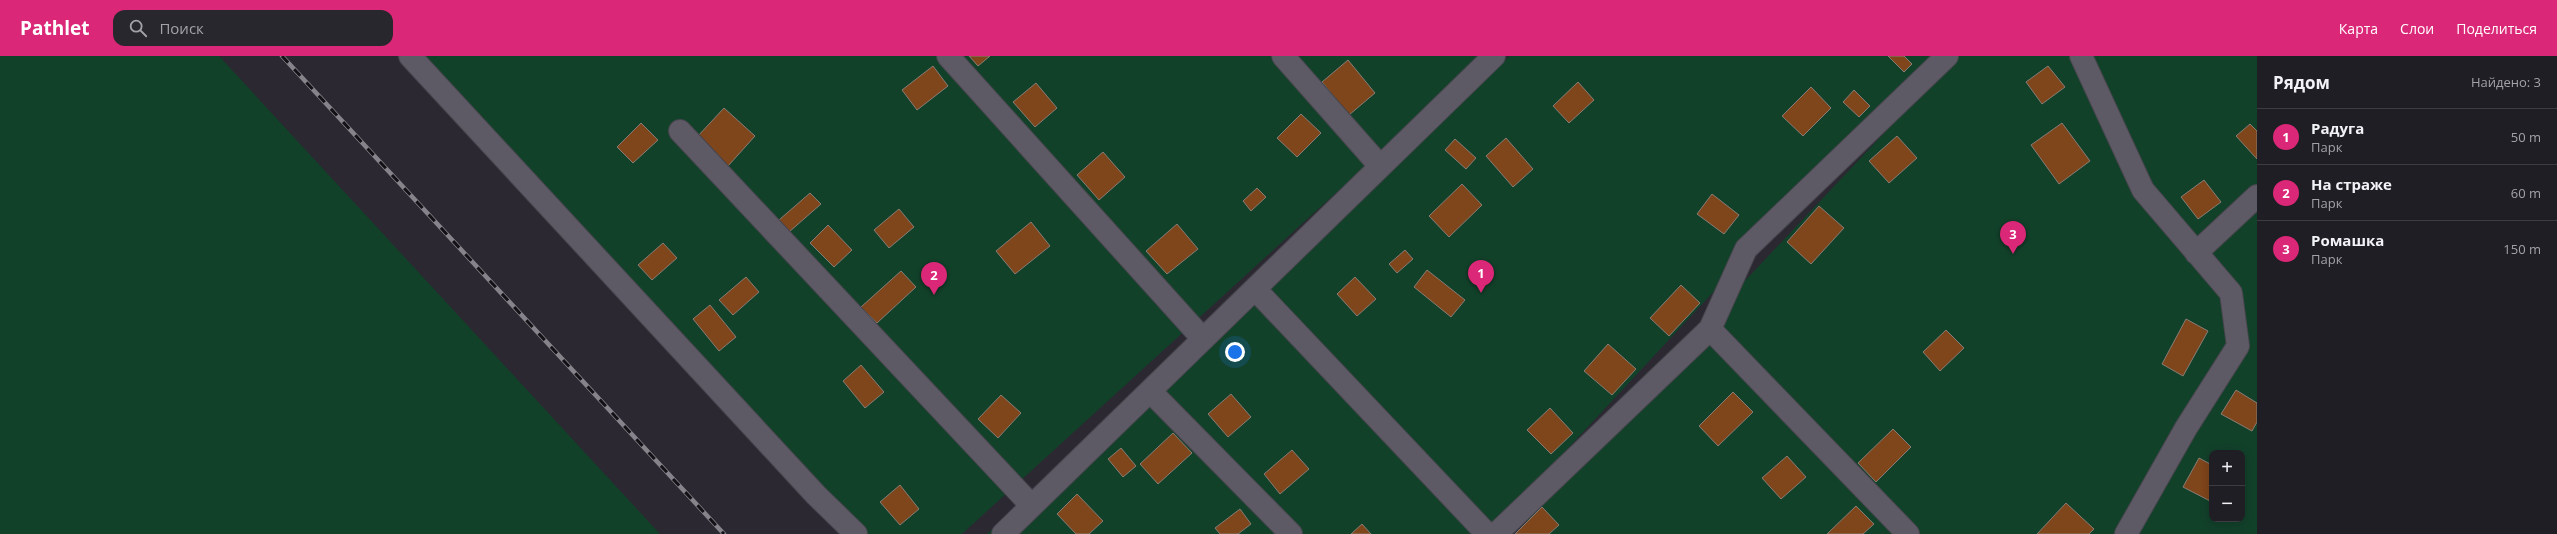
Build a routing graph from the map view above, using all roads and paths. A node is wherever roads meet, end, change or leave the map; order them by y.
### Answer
1 (410, 56) edge
2 (948, 56) edge
3 (1283, 56) edge
4 (1494, 56) edge
5 (1947, 56) edge
6 (2081, 56) edge
7 (680, 131) dead end
8 (1380, 166) junction
9 (2257, 196) edge
10 (2196, 253) junction
11 (1255, 289) junction
12 (1710, 329) junction
13 (1203, 339) junction
14 (1150, 391) junction
15 (1032, 506) junction
16 (856, 534) edge
17 (1003, 534) edge
18 (1291, 534) edge
19 (1487, 534) edge
20 (1496, 534) edge
21 (1908, 534) edge
22 (2126, 534) edge

1 - 16 street
2 - 13 street
3 - 8 street
4 - 8 street
5 - 12 street
6 - 10 street
7 - 15 street
8 - 11 street
9 - 10 street
10 - 22 street
11 - 13 street
11 - 19 street
12 - 20 street
12 - 21 street
13 - 14 street
14 - 15 street
14 - 18 street
15 - 17 street

